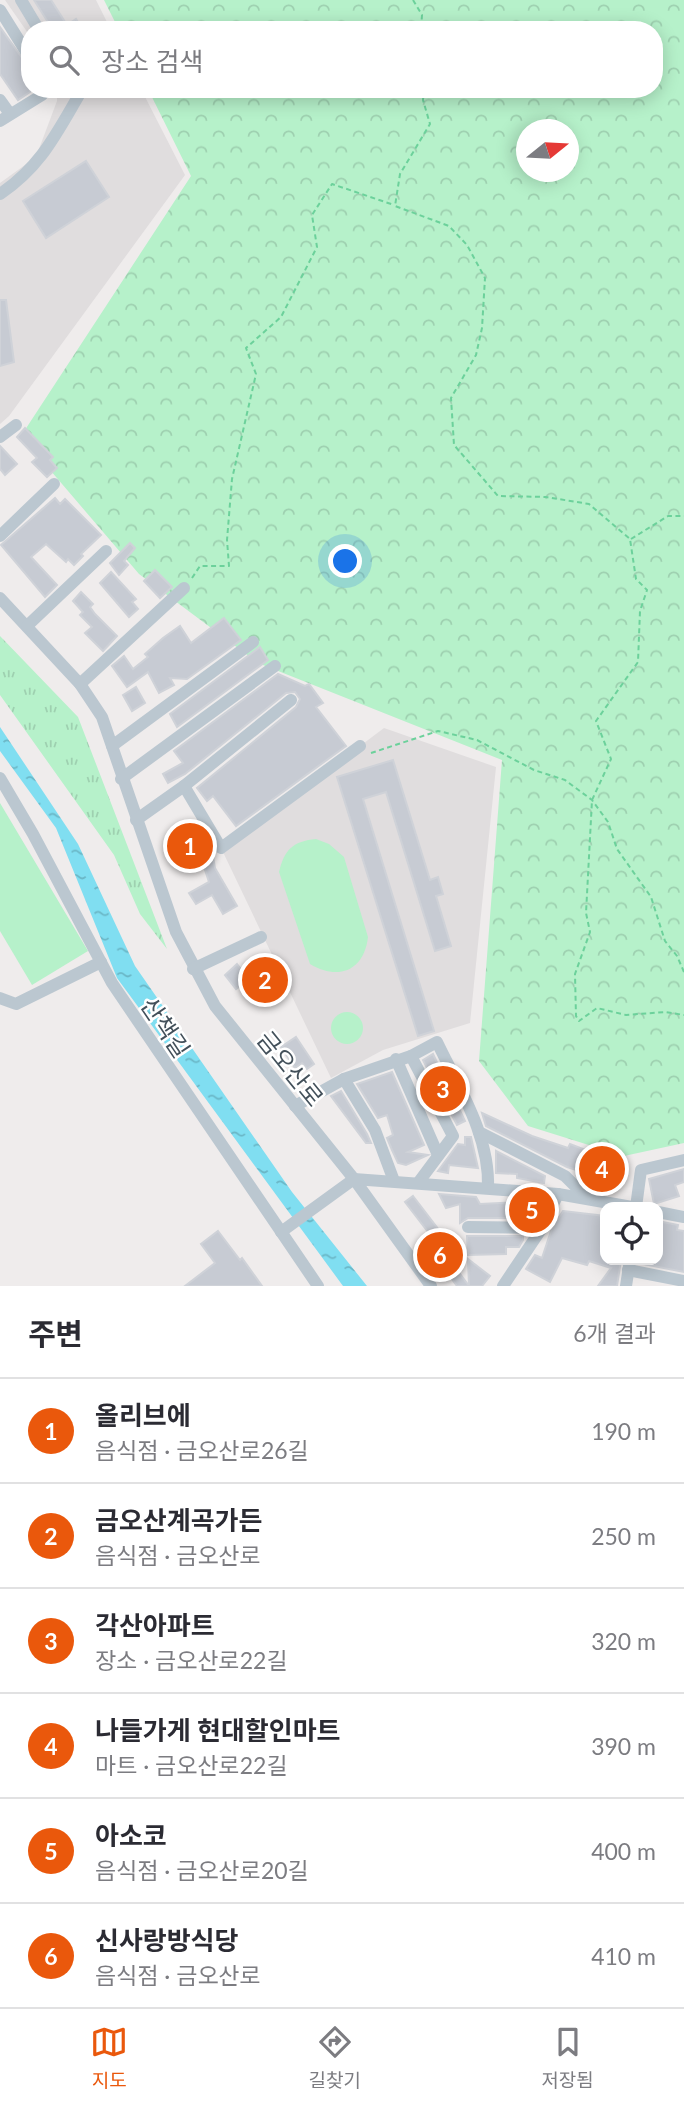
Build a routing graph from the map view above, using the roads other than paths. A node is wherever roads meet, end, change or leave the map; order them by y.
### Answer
1 (21, 0) edge
2 (0, 10) edge
3 (34, 21) edge
4 (21, 44) edge
5 (33, 98) edge
6 (77, 98) edge
7 (0, 100) edge
8 (5, 118) edge
9 (0, 194) edge
10 (16, 425) dead end
11 (0, 436) edge
12 (54, 484) dead end
13 (0, 536) edge
14 (106, 551) dead end
15 (184, 588) road end
16 (0, 598) edge
17 (27, 626) junction
18 (253, 642) dead end
19 (275, 666) dead end
20 (80, 684) junction
21 (292, 700) dead end
22 (112, 746) junction
23 (360, 746) dead end
24 (0, 778) edge
25 (121, 779) junction
26 (184, 786) junction
27 (136, 820) junction
28 (261, 937) dead end
29 (101, 962) junction
30 (193, 969) junction
31 (0, 999) edge
32 (411, 1055) junction
33 (396, 1059) junction
34 (344, 1079) junction
35 (295, 1106) junction
36 (479, 1132) junction
37 (438, 1155) junction
38 (684, 1160) edge
39 (354, 1179) junction
40 (394, 1181) junction
41 (418, 1183) junction
42 (488, 1188) junction
43 (558, 1194) junction
44 (589, 1200) junction
45 (602, 1202) edge
46 (635, 1202) edge
47 (663, 1213) edge
48 (684, 1217) edge
49 (468, 1227) dead end
50 (542, 1228) junction
51 (281, 1232) junction
52 (629, 1265) edge
53 (684, 1281) edge
54 (318, 1286) edge
55 (431, 1286) edge
56 (503, 1286) edge
57 (626, 1286) edge

1 - 3 street
2 - 4 street
5 - 8 street
6 - 9 street
7 - 8 street
10 - 11 street
12 - 13 street
14 - 17 street
15 - 20 street
16 - 17 street, 금오산로
17 - 20 street, 금오산로
18 - 22 street
19 - 25 street
20 - 22 street, 금오산로
21 - 26 street
22 - 25 street, 금오산로
23 - 26 street
24 - 29 street, 산책길
25 - 27 street, 금오산로
26 - 27 street
27 - 30 street, 금오산로
28 - 30 street
29 - 31 street
29 - 51 street, 산책길
30 - 35 street, 금오산로
32 - 33 street
32 - 36 street
32 - 37 street
33 - 34 street
33 - 37 street
34 - 35 street
34 - 40 street
35 - 39 street, 금오산로
36 - 42 street
36 - 44 street
37 - 41 street
38 - 46 street
39 - 40 street
39 - 51 street
39 - 55 street, 금오산로
40 - 41 street
41 - 42 street
42 - 43 street
43 - 44 street
43 - 50 street
44 - 45 street
47 - 48 street
49 - 50 street
50 - 56 street
51 - 54 street, 산책길
52 - 53 street
52 - 57 street

